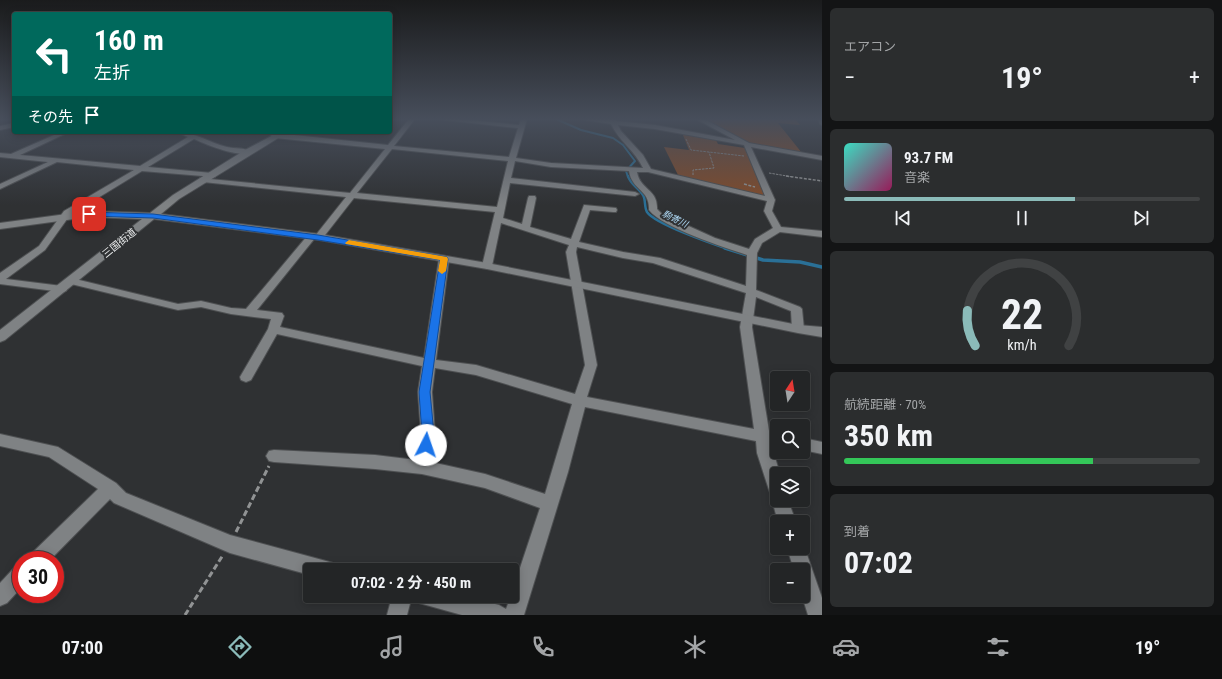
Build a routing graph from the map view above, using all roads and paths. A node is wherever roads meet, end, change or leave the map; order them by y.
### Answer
1 (390, 147) edge
2 (30, 148) edge
3 (174, 148) edge
4 (222, 148) edge
5 (254, 148) edge
6 (397, 148) edge
7 (515, 148) edge
8 (633, 148) edge
9 (690, 148) edge
10 (748, 148) edge
11 (770, 148) edge
12 (248, 152) junction
13 (709, 152) junction
14 (0, 155) edge
15 (11, 156) junction
16 (752, 157) junction
17 (822, 158) edge
18 (512, 159) junction
19 (55, 161) junction
20 (139, 168) junction
21 (633, 170) junction
22 (648, 170) junction
23 (758, 171) junction
24 (696, 177) dead end
25 (208, 178) junction
26 (507, 180) junction
27 (822, 180) edge
28 (740, 184) dead end
29 (0, 187) edge
30 (766, 189) junction
31 (635, 194) dead end
32 (351, 196) junction
33 (532, 198) dead end
34 (771, 200) junction
35 (613, 210) dead end
36 (499, 215) junction
37 (65, 216) junction
38 (153, 216) junction
39 (0, 226) edge
40 (524, 228) junction
41 (778, 229) junction
42 (822, 234) edge
43 (315, 237) junction
44 (575, 243) junction
45 (752, 256) junction
46 (444, 259) junction
47 (487, 266) junction
48 (0, 279) edge
49 (576, 284) junction
50 (66, 285) junction
51 (750, 291) junction
52 (249, 313) junction
53 (746, 317) junction
54 (274, 329) junction
55 (798, 329) junction
56 (822, 332) edge
57 (0, 337) edge
58 (428, 363) junction
59 (246, 377) dead end
60 (580, 400) junction
61 (770, 438) edge
62 (0, 440) edge
63 (810, 445) edge
64 (822, 448) edge
65 (274, 456) dead end
66 (422, 467) junction
67 (770, 468) edge
68 (110, 488) junction
69 (550, 504) junction
70 (46, 551) edge
71 (798, 555) edge
72 (303, 564) edge
73 (12, 584) edge
74 (0, 596) edge
75 (400, 603) edge
76 (453, 603) edge
77 (397, 615) edge
78 (499, 615) edge
79 (514, 615) edge
80 (819, 615) edge

1 - 32 street
2 - 15 street
3 - 20 street
4 - 12 street
5 - 12 street, 三国街道
6 - 18 street
7 - 18 street
8 - 22 street
9 - 13 path
10 - 16 street
11 - 17 street
12 - 25 street, 三国街道
13 - 16 path
13 - 24 path
14 - 15 street
15 - 19 street
16 - 23 street
18 - 21 street
18 - 26 street
19 - 20 street
19 - 29 street
20 - 25 street
20 - 37 street
21 - 22 street
21 - 45 street
22 - 34 street
23 - 27 path
23 - 30 street
25 - 32 street
25 - 38 street, 三国街道
26 - 31 street
26 - 36 street
28 - 30 path
30 - 34 street
32 - 36 street
32 - 43 street
33 - 40 street
34 - 41 street
35 - 44 street
36 - 40 street
36 - 47 street
37 - 38 street
37 - 39 street
37 - 48 street
38 - 43 street
38 - 50 street, 三国街道
40 - 44 street
41 - 42 street
41 - 45 street
43 - 46 street
43 - 52 street
44 - 49 street
44 - 51 street
45 - 51 street
46 - 47 street
46 - 58 street
47 - 49 street
48 - 50 street
49 - 53 street
49 - 60 street
50 - 52 street
50 - 57 street, 三国街道
51 - 53 street
51 - 55 street
52 - 54 street
53 - 55 street
53 - 61 street
54 - 58 street
54 - 59 street
55 - 56 street
58 - 60 street
58 - 66 street
60 - 61 street
60 - 69 street
61 - 67 street
62 - 68 street
63 - 64 street
65 - 66 street
66 - 69 street
68 - 70 street
68 - 72 street
69 - 79 street
71 - 80 street
73 - 74 street
75 - 77 street
76 - 78 street

